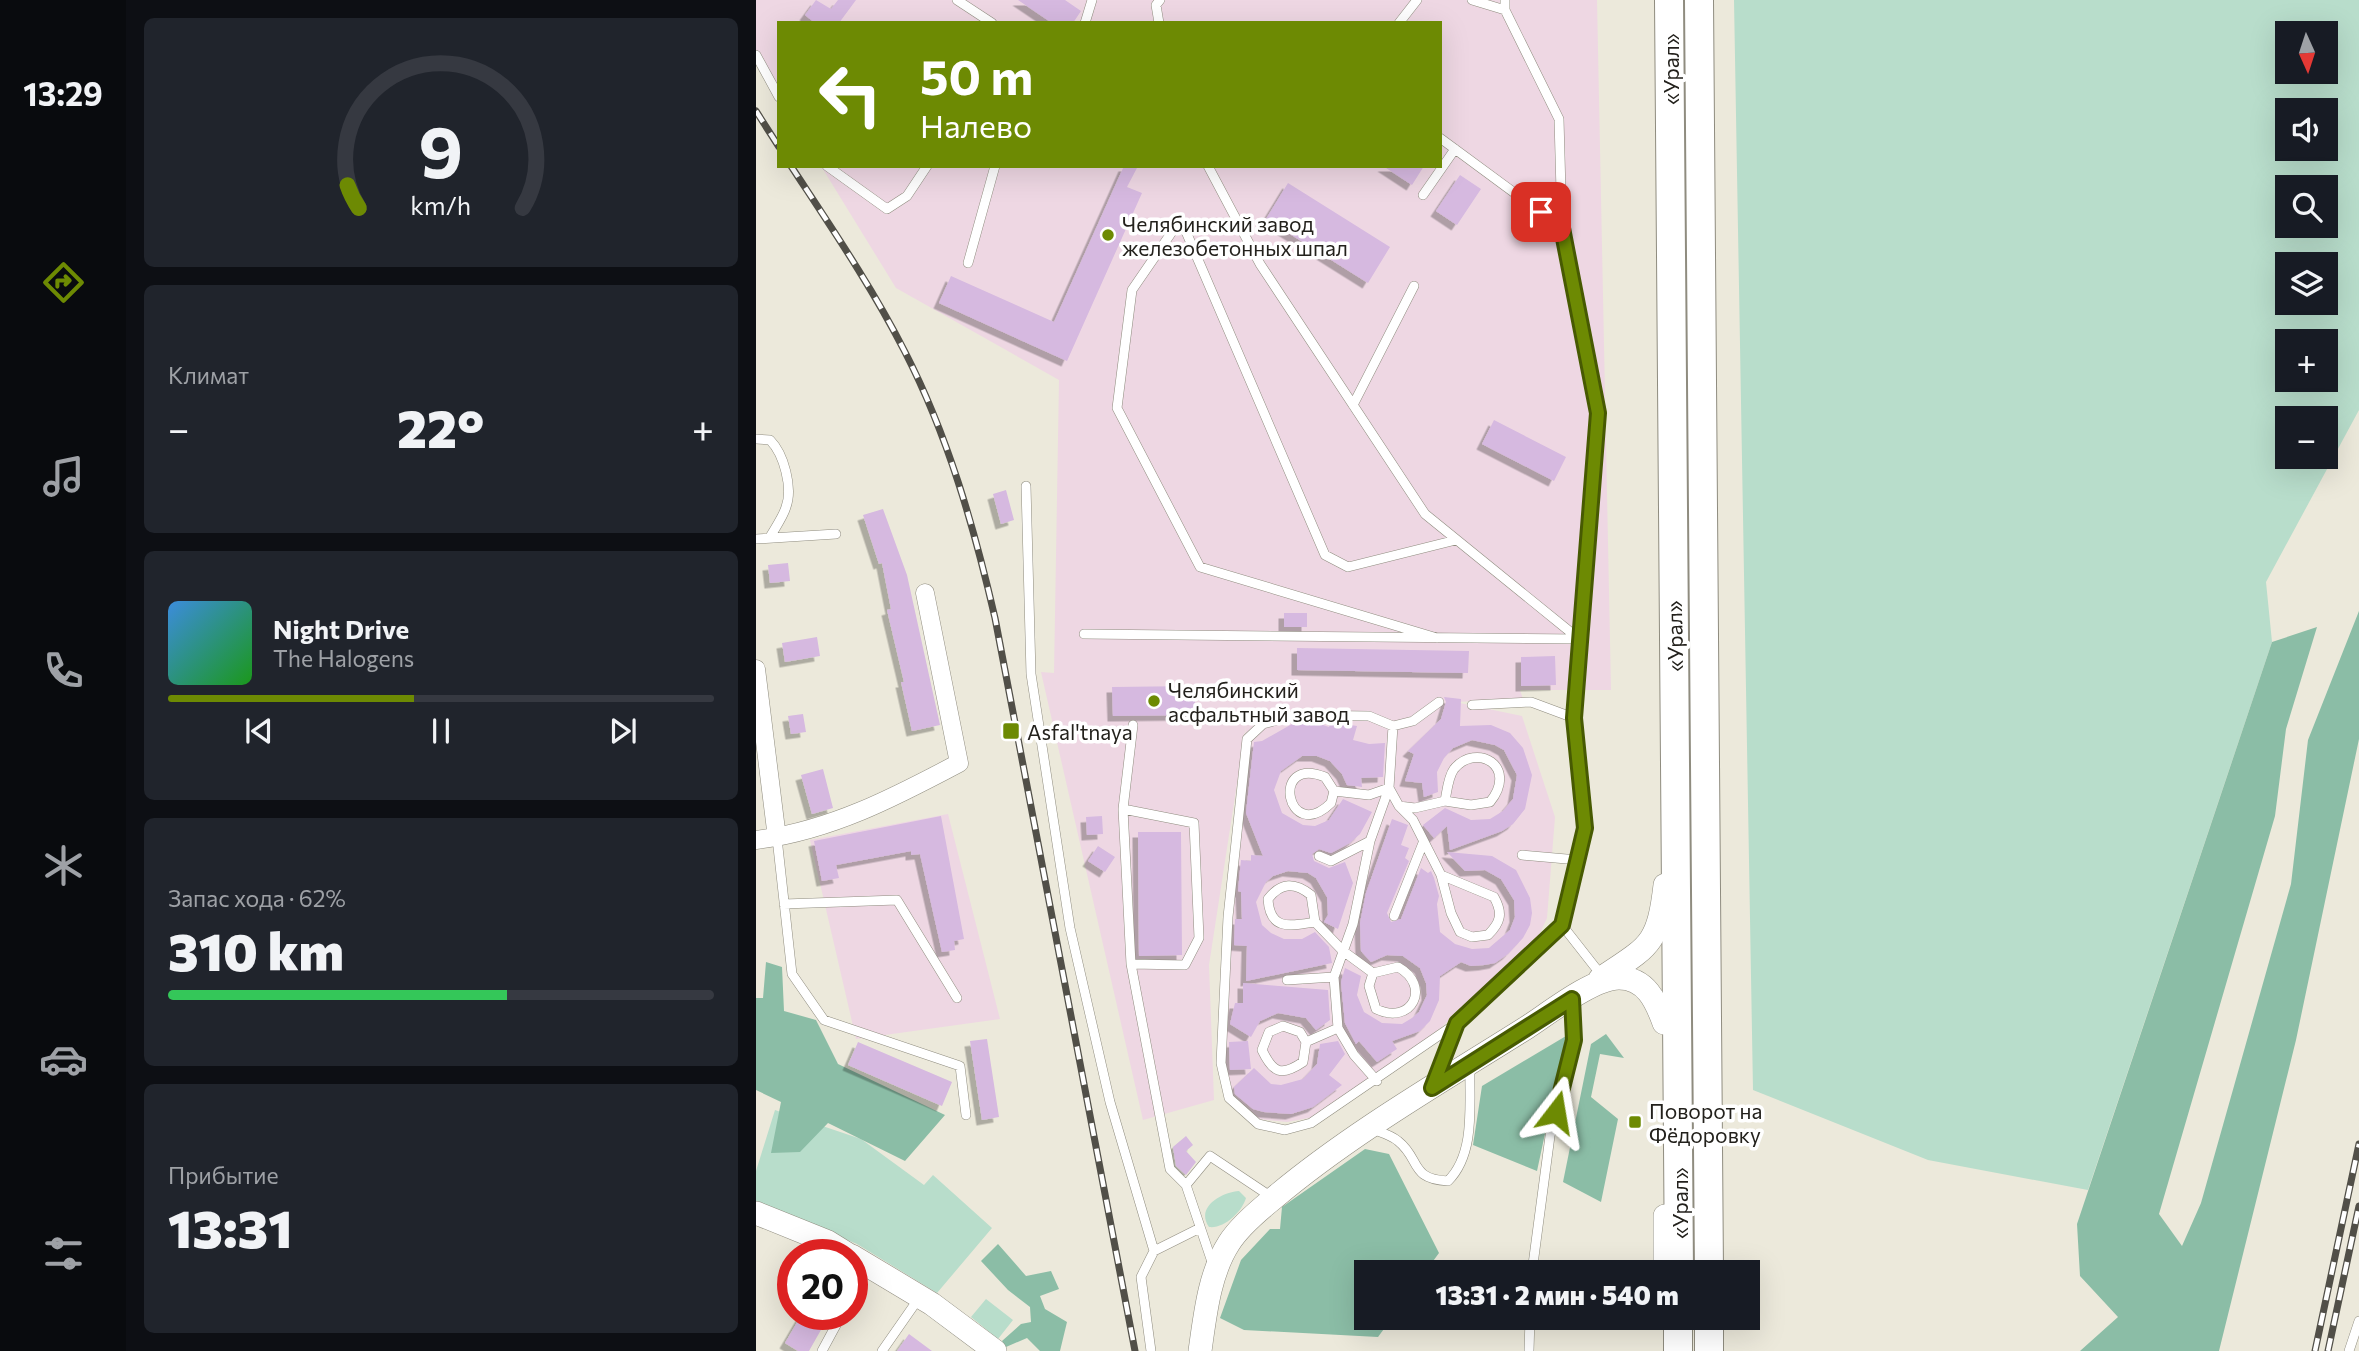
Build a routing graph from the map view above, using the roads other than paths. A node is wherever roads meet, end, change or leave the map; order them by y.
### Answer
1 (957, 0) edge
2 (1092, 0) edge
3 (1160, 0) edge
4 (1417, 0) edge
5 (1472, 0) edge
6 (1699, 0) edge
7 (1505, 5) edge
8 (1667, 6) edge
9 (989, 21) edge
10 (1086, 21) edge
11 (1159, 21) edge
12 (1401, 21) edge
13 (756, 55) edge
14 (777, 92) edge
15 (1442, 139) edge
16 (1455, 149) junction
17 (830, 168) edge
18 (926, 168) edge
19 (994, 168) edge
20 (1209, 168) edge
21 (1442, 168) edge
22 (1442, 168) edge
23 (1423, 195) dead end
24 (1562, 228) junction
25 (968, 263) dead end
26 (1414, 286) dead end
27 (1353, 405) junction
28 (756, 439) edge
29 (1026, 486) dead end
30 (836, 534) dead end
31 (1672, 535) junction
32 (770, 537) junction
33 (756, 540) edge
34 (1456, 540) junction
35 (925, 593) dead end
36 (1084, 634) dead end
37 (1437, 638) junction
38 (1579, 639) junction
39 (756, 669) edge
40 (1439, 702) dead end
41 (1472, 705) dead end
42 (1574, 718) junction
43 (1133, 725) dead end
44 (1393, 726) junction
45 (1388, 789) junction
46 (1334, 791) junction
47 (1445, 801) junction
48 (1399, 806) junction
49 (1123, 809) junction
50 (777, 838) junction
51 (756, 840) edge
52 (1370, 841) junction
53 (1423, 843) junction
54 (1705, 850) junction
55 (1522, 855) dead end
56 (1320, 856) dead end
57 (1578, 860) junction
58 (1441, 875) junction
59 (1665, 885) junction
60 (784, 904) junction
61 (1394, 916) dead end
62 (1315, 922) junction
63 (1562, 925) junction
64 (1343, 951) junction
65 (1131, 964) junction
66 (1373, 973) junction
67 (1334, 977) junction
68 (1603, 977) junction
69 (1287, 981) dead end
70 (957, 998) dead end
71 (1572, 999) junction
72 (1457, 1023) junction
73 (1664, 1023) junction
74 (1338, 1028) junction
75 (1306, 1042) junction
76 (1470, 1064) junction
77 (1377, 1081) junction
78 (1432, 1088) junction
79 (966, 1115) dead end
80 (1371, 1128) junction
81 (1186, 1185) junction
82 (1273, 1198) junction
83 (758, 1218) edge
84 (1200, 1228) junction
85 (819, 1239) edge
86 (1154, 1251) junction
87 (1534, 1260) edge
88 (1665, 1260) edge
89 (1679, 1260) edge
90 (1709, 1260) edge
91 (1720, 1260) edge
92 (868, 1266) edge
93 (1216, 1273) junction
94 (920, 1297) junction
95 (2359, 1321) edge
96 (833, 1330) edge
97 (1530, 1330) edge
98 (1665, 1330) edge
99 (1678, 1330) edge
100 (1709, 1330) edge
101 (1720, 1330) edge
102 (822, 1351) edge
103 (882, 1351) edge
104 (995, 1351) edge
105 (1151, 1351) edge
106 (1200, 1351) edge
107 (1529, 1351) edge
108 (1665, 1351) edge
109 (1678, 1351) edge
110 (1709, 1351) edge
111 (1720, 1351) edge
112 (2349, 1351) edge

1 - 9 lane
2 - 10 lane
3 - 11 lane
4 - 12 lane
5 - 7 lane
6 - 54 main road, «Урал»
7 - 24 lane
8 - 31 main road, «Урал»
13 - 14 lane
15 - 16 lane
16 - 21 lane
16 - 24 lane
17 - 18 lane
19 - 25 lane
20 - 27 lane
22 - 23 lane
24 - 38 lane
26 - 27 lane
27 - 34 lane
28 - 32 lane
29 - 86 lane
30 - 32 lane
31 - 59 street
31 - 89 main road, «Урал»
32 - 33 lane
34 - 37 lane
34 - 38 lane
35 - 50 street
36 - 37 lane
37 - 38 lane
38 - 42 lane
39 - 50 street
40 - 44 lane
41 - 42 lane
42 - 57 lane
43 - 49 lane
44 - 45 lane
44 - 77 lane
45 - 46 lane
45 - 48 lane
45 - 52 lane
46 - 46 lane
47 - 47 lane
47 - 48 lane
48 - 53 lane
49 - 65 lane
49 - 65 lane
50 - 51 street
50 - 60 lane
52 - 56 lane
52 - 64 lane
53 - 58 lane
53 - 61 lane
54 - 90 main road, «Урал»
54 - 91 street
55 - 57 lane
57 - 63 lane
58 - 58 lane
59 - 68 street
59 - 73 street
60 - 70 lane
60 - 79 lane
62 - 62 lane
62 - 64 lane
63 - 68 lane
63 - 72 lane
64 - 66 lane
64 - 67 lane
65 - 81 lane
66 - 66 lane
67 - 69 lane
67 - 74 lane
68 - 71 street
71 - 73 street
71 - 76 street
71 - 87 lane
72 - 77 lane
72 - 78 lane
73 - 88 street
74 - 75 lane
74 - 77 lane
75 - 75 lane
76 - 78 street
76 - 80 lane
78 - 80 street
80 - 82 street
81 - 82 lane
81 - 84 lane
82 - 93 street
83 - 85 street
84 - 86 lane
84 - 93 lane
86 - 105 lane
92 - 94 street
93 - 106 street
94 - 103 lane
94 - 104 street
95 - 112 lane
96 - 102 lane
97 - 107 lane
98 - 108 street
99 - 109 main road
100 - 110 main road
101 - 111 street

